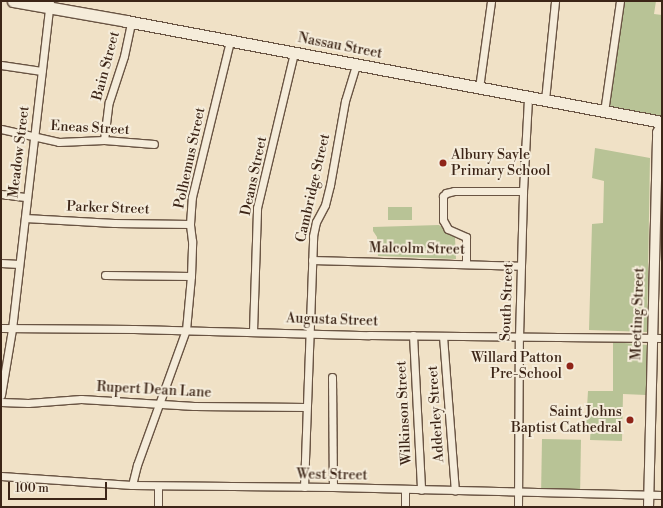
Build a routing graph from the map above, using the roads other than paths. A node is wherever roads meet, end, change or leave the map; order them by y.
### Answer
1 (13, 1) edge
2 (491, 1) edge
3 (556, 1) edge
4 (620, 1) edge
5 (50, 4) edge
6 (131, 22) junction
7 (230, 41) junction
8 (294, 53) junction
9 (356, 64) junction
10 (1, 65) edge
11 (42, 71) junction
12 (479, 88) junction
13 (528, 98) junction
14 (545, 100) junction
15 (604, 112) junction
16 (662, 122) edge
17 (1, 129) edge
18 (34, 137) junction
19 (104, 140) junction
20 (154, 144) dead end
21 (523, 191) junction
22 (1, 194) edge
23 (27, 197) junction
24 (25, 218) junction
25 (190, 224) junction
26 (312, 260) junction
27 (1, 263) edge
28 (466, 263) junction
29 (20, 264) junction
30 (521, 266) junction
31 (105, 275) dead end
32 (191, 276) junction
33 (1, 328) edge
34 (12, 329) junction
35 (186, 330) junction
36 (253, 331) junction
37 (309, 333) junction
38 (413, 334) junction
39 (443, 336) junction
40 (519, 338) junction
41 (651, 338) junction
42 (662, 338) edge
43 (332, 377) dead end
44 (1, 395) edge
45 (1, 402) edge
46 (160, 404) junction
47 (306, 407) junction
48 (1, 476) edge
49 (132, 485) junction
50 (158, 486) junction
51 (304, 487) junction
52 (333, 487) junction
53 (405, 490) junction
54 (421, 490) junction
55 (455, 491) junction
56 (518, 492) junction
57 (648, 495) junction
58 (662, 495) edge
59 (158, 507) edge
60 (405, 507) edge
61 (518, 507) edge
62 (648, 507) edge

1 - 5 main road, Nassau Street
2 - 12 street
3 - 14 street
4 - 15 street
5 - 6 main road, Nassau Street
5 - 11 street, Meadow Street
6 - 7 main road, Nassau Street
6 - 19 street, Bain Street
7 - 8 main road, Nassau Street
7 - 25 street, Polhemus Street
8 - 9 main road, Nassau Street
8 - 36 street, Deans Street
9 - 12 main road, Nassau Street
9 - 26 street, Cambridge Street
10 - 11 street
11 - 18 street, Meadow Street
12 - 13 main road, Nassau Street
13 - 14 main road, Nassau Street
13 - 21 street, South Street
14 - 15 main road, Nassau Street
15 - 16 main road, Nassau Street
16 - 41 street, Meeting Street
17 - 18 street, Eneas Street
18 - 19 street, Eneas Street
18 - 23 street, Meadow Street
19 - 20 street, Eneas Street
21 - 28 street
21 - 30 street, South Street
22 - 23 street
23 - 24 street, Meadow Street
24 - 25 street, Parker Street
24 - 29 street, Meadow Street
25 - 32 street, Polhemus Street
26 - 28 street, Malcolm Street
26 - 37 street, Cambridge Street
27 - 29 street
28 - 30 street, Malcolm Street
29 - 34 street, Meadow Street
30 - 40 street, South Street
31 - 32 street
32 - 35 street, Polhemus Street
33 - 34 street, Augusta Street
34 - 35 street, Augusta Street
34 - 44 street, Meadow Street
35 - 36 street, Augusta Street
35 - 46 street, Polhemus Street
36 - 37 street, Augusta Street
37 - 38 street, Augusta Street
37 - 47 street, Cambridge Street
38 - 39 street, Augusta Street
38 - 54 street, Wilkinson Street
39 - 40 street, Augusta Street
39 - 55 street, Adderley Street
40 - 41 street, Augusta Street
40 - 56 street, South Street
41 - 42 street, Augusta Street
41 - 57 street, Meeting Street
43 - 52 street
45 - 46 street, Rupert Dean Lane
46 - 47 street, Rupert Dean Lane
46 - 49 street, Polhemus Street
47 - 51 street, Cambridge Street
48 - 49 street, West Street
49 - 50 street, West Street
50 - 51 street, West Street
50 - 59 street
51 - 52 street, West Street
52 - 53 street, West Street
53 - 54 street, West Street
53 - 60 street
54 - 55 street, West Street
55 - 56 street, West Street
56 - 57 street, West Street
56 - 61 street, South Street
57 - 58 street, West Street
57 - 62 street, Meeting Street

